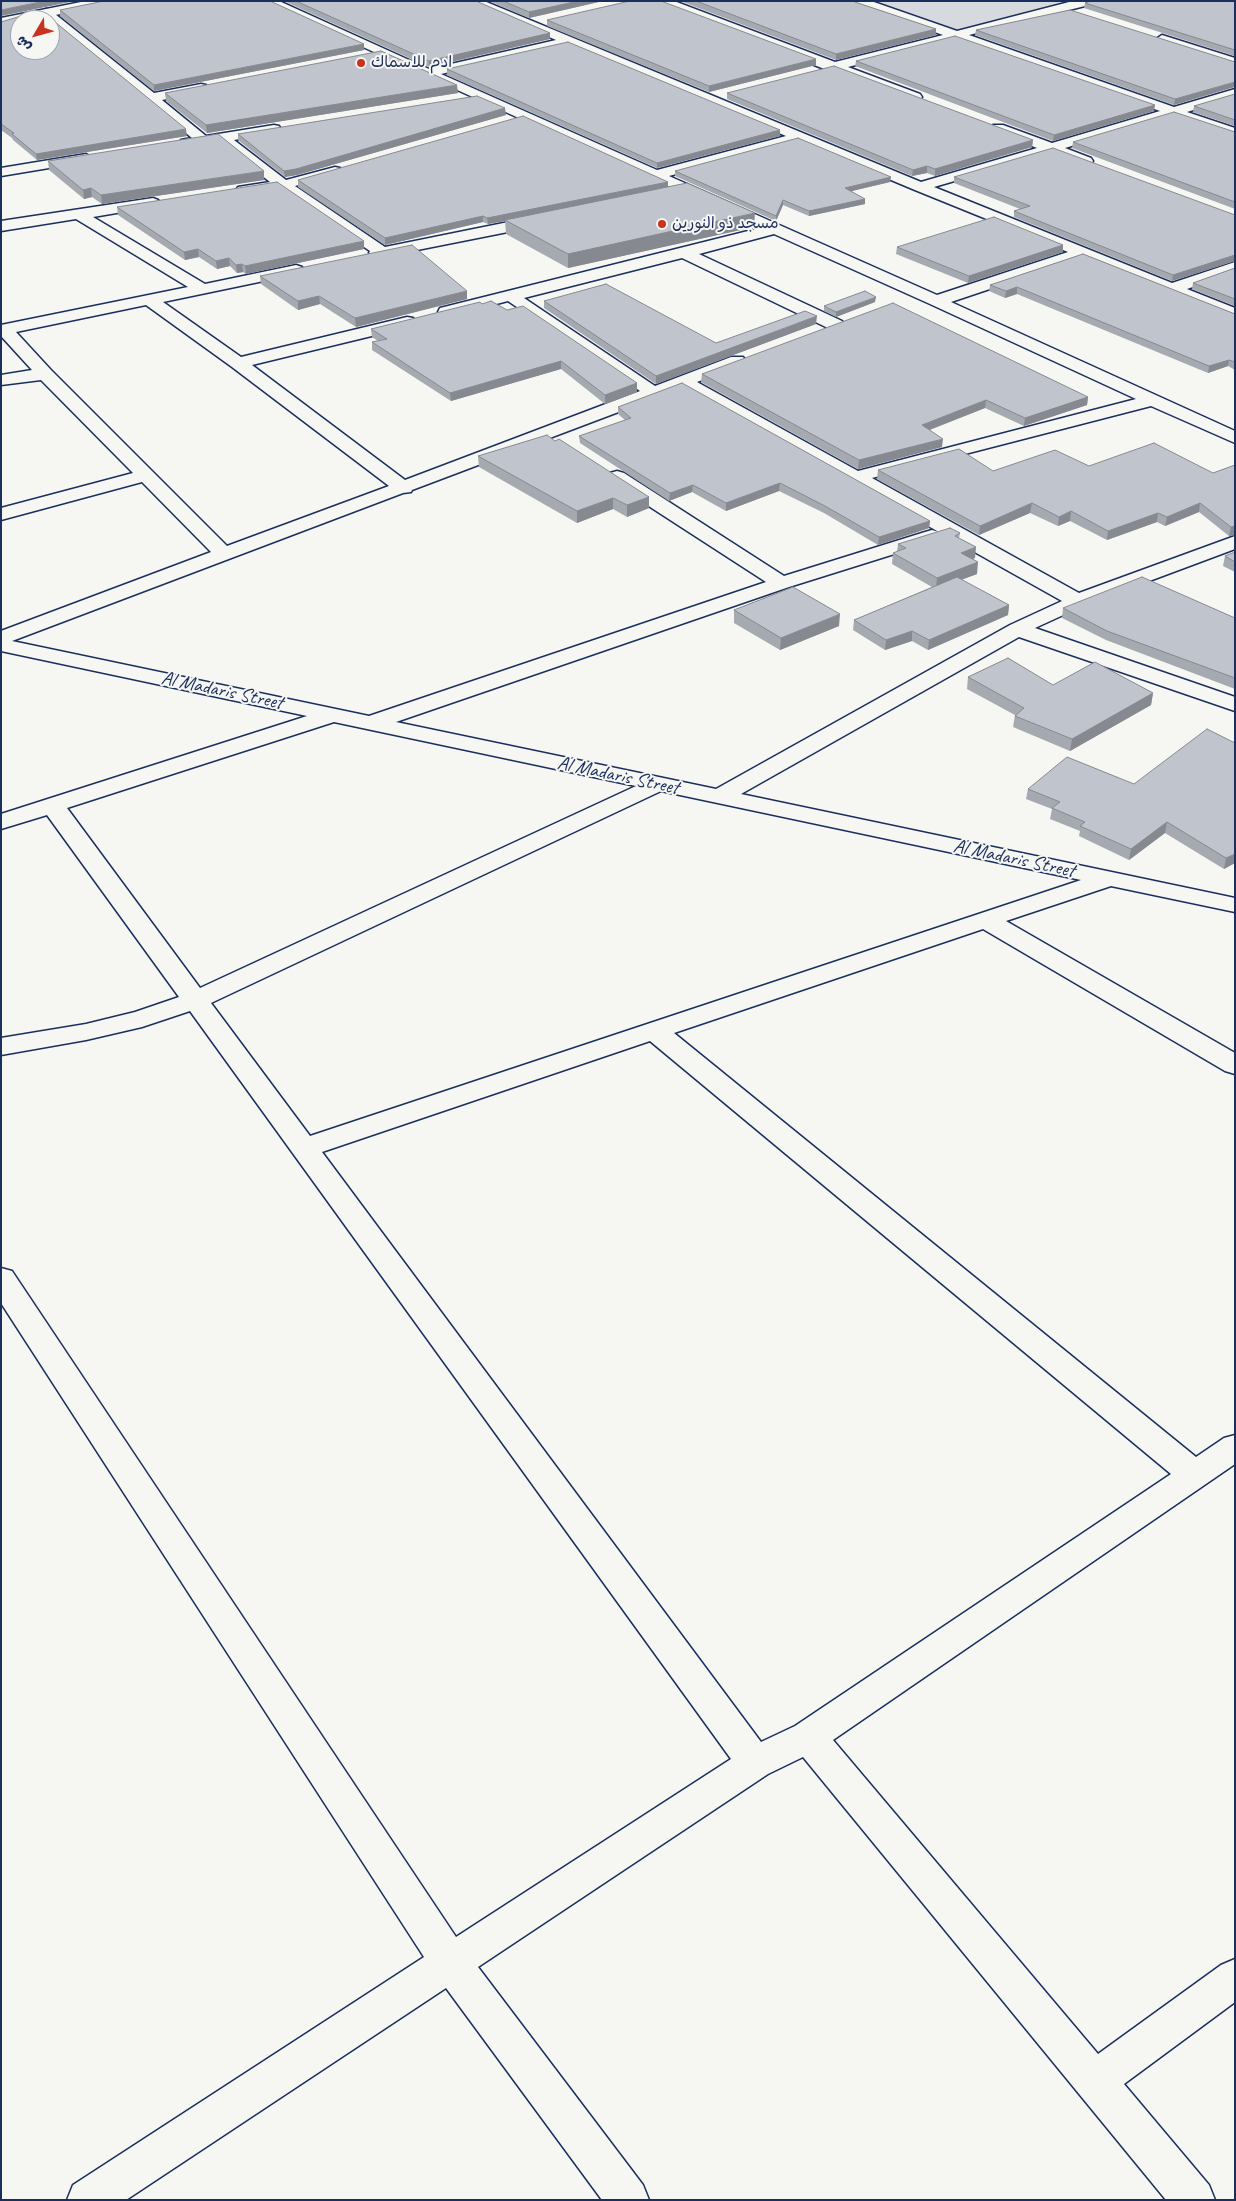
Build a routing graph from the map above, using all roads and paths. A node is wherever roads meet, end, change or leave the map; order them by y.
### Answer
1 (106, 1) edge
2 (268, 1) edge
3 (474, 1) edge
4 (662, 1) edge
5 (859, 1) edge
6 (1043, 1) edge
7 (1089, 1) edge
8 (67, 2) edge
9 (1063, 8) junction
10 (60, 10) edge
11 (1, 16) edge
12 (1090, 16) edge
13 (547, 20) edge
14 (60, 24) edge
15 (528, 24) junction
16 (956, 35) junction
17 (1153, 36) edge
18 (568, 41) junction
19 (382, 53) junction
20 (363, 57) edge
21 (1235, 62) edge
22 (835, 66) junction
23 (816, 71) edge
24 (427, 73) junction
25 (218, 85) edge
26 (1235, 92) edge
27 (729, 93) edge
28 (478, 96) junction
29 (151, 98) junction
30 (710, 98) junction
31 (458, 99) edge
32 (928, 102) edge
33 (1172, 112) junction
34 (523, 116) junction
35 (504, 122) edge
36 (984, 123) edge
37 (291, 126) edge
38 (1235, 133) edge
39 (222, 137) junction
40 (799, 137) junction
41 (203, 140) junction
42 (174, 145) edge
43 (1049, 148) junction
44 (99, 156) edge
45 (1, 159) edge
46 (1096, 165) edge
47 (346, 168) edge
48 (8, 171) edge
49 (655, 175) junction
50 (283, 185) junction
51 (920, 186) junction
52 (689, 190) junction
53 (226, 193) edge
54 (660, 196) edge
55 (167, 201) edge
56 (78, 214) junction
57 (555, 217) edge
58 (1, 226) edge
59 (774, 229) junction
60 (382, 252) junction
61 (1084, 252) junction
62 (684, 253) junction
63 (363, 256) edge
64 (316, 266) edge
65 (1235, 267) edge
66 (201, 288) junction
67 (1173, 288) junction
68 (919, 293) junction
69 (511, 296) junction
70 (148, 300) junction
71 (936, 300) junction
72 (891, 304) edge
73 (1235, 314) edge
74 (855, 318) edge
75 (836, 325) junction
76 (3, 330) edge
77 (809, 335) edge
78 (755, 355) edge
79 (238, 363) junction
80 (45, 374) junction
81 (1, 380) edge
82 (682, 382) junction
83 (653, 392) junction
84 (1152, 401) junction
85 (548, 433) junction
86 (1235, 438) edge
87 (565, 444) edge
88 (598, 465) edge
89 (145, 476) junction
90 (856, 477) junction
91 (404, 488) junction
92 (1, 514) edge
93 (951, 530) junction
94 (1235, 542) edge
95 (224, 554) junction
96 (782, 584) junction
97 (1078, 601) junction
98 (1018, 629) junction
99 (1, 638) edge
100 (1, 644) edge
101 (1235, 704) edge
102 (333, 715) junction
103 (372, 723) junction
104 (658, 784) junction
105 (718, 797) junction
106 (53, 806) junction
107 (1, 822) edge
108 (1109, 879) junction
109 (1235, 905) edge
110 (986, 920) junction
111 (195, 1000) junction
112 (654, 1031) junction
113 (1, 1047) edge
114 (1235, 1065) edge
115 (303, 1148) junction
116 (1, 1279) edge
117 (1235, 1447) edge
118 (1195, 1475) junction
119 (808, 1737) junction
120 (755, 1763) junction
121 (450, 1962) junction
122 (1235, 1978) edge
123 (1094, 2081) junction
124 (88, 2200) edge
125 (628, 2200) edge
126 (1194, 2200) edge

1 - 10 street
2 - 19 street
3 - 15 street
4 - 22 street
5 - 16 street
6 - 9 street
7 - 9 street
8 - 11 street
9 - 12 street
9 - 16 street
13 - 15 street
14 - 29 street
15 - 18 street
16 - 22 street
16 - 33 street
17 - 21 street
18 - 24 street
18 - 30 street
19 - 20 street
19 - 24 street
22 - 23 street
22 - 32 street
24 - 28 street
25 - 29 street
26 - 33 street
27 - 30 street
28 - 31 street
28 - 34 street
29 - 41 street
30 - 40 street
33 - 38 street
33 - 43 street
34 - 35 street
34 - 49 street
36 - 43 street
37 - 39 street
39 - 41 street
39 - 50 street
40 - 49 street
40 - 51 street
41 - 42 street
43 - 46 street
43 - 51 street
44 - 48 street
45 - 48 street
47 - 50 street
49 - 52 street
50 - 53 street
50 - 60 street
51 - 61 street
52 - 54 street
52 - 59 street
55 - 56 street
56 - 58 street
56 - 66 street
57 - 60 street
59 - 62 street
59 - 68 street
60 - 63 street
61 - 67 street
61 - 71 street
62 - 69 street
62 - 75 street
64 - 66 street
65 - 67 street
66 - 70 street
67 - 73 street
68 - 71 street
68 - 72 street
69 - 79 street
69 - 83 street
70 - 76 street
70 - 79 street
71 - 84 street
74 - 75 street
75 - 77 street
76 - 80 street
78 - 82 street
79 - 91 street
80 - 81 street
80 - 89 street
82 - 83 street
82 - 90 street
83 - 85 street
84 - 86 street
84 - 90 street
85 - 87 street
85 - 91 street
88 - 96 street
89 - 92 street
89 - 95 street
90 - 93 street
91 - 95 street
93 - 96 street
93 - 97 street
94 - 97 street
95 - 99 street
96 - 103 street
97 - 98 street
98 - 101 street
98 - 105 street
100 - 102 street, Al Madaris Street
102 - 103 street, Al Madaris Street
102 - 106 street
103 - 104 street, Al Madaris Street
104 - 105 street, Al Madaris Street
104 - 111 street
105 - 108 street, Al Madaris Street
106 - 107 street
106 - 111 street
108 - 109 street, Al Madaris Street
108 - 110 street
110 - 112 street
110 - 114 street
111 - 113 street
111 - 115 street
112 - 115 street
112 - 118 street
115 - 120 street
116 - 121 street
117 - 118 street
118 - 119 street
119 - 120 street
119 - 123 street
120 - 121 street
121 - 124 street
121 - 125 street
122 - 123 street
123 - 126 street

